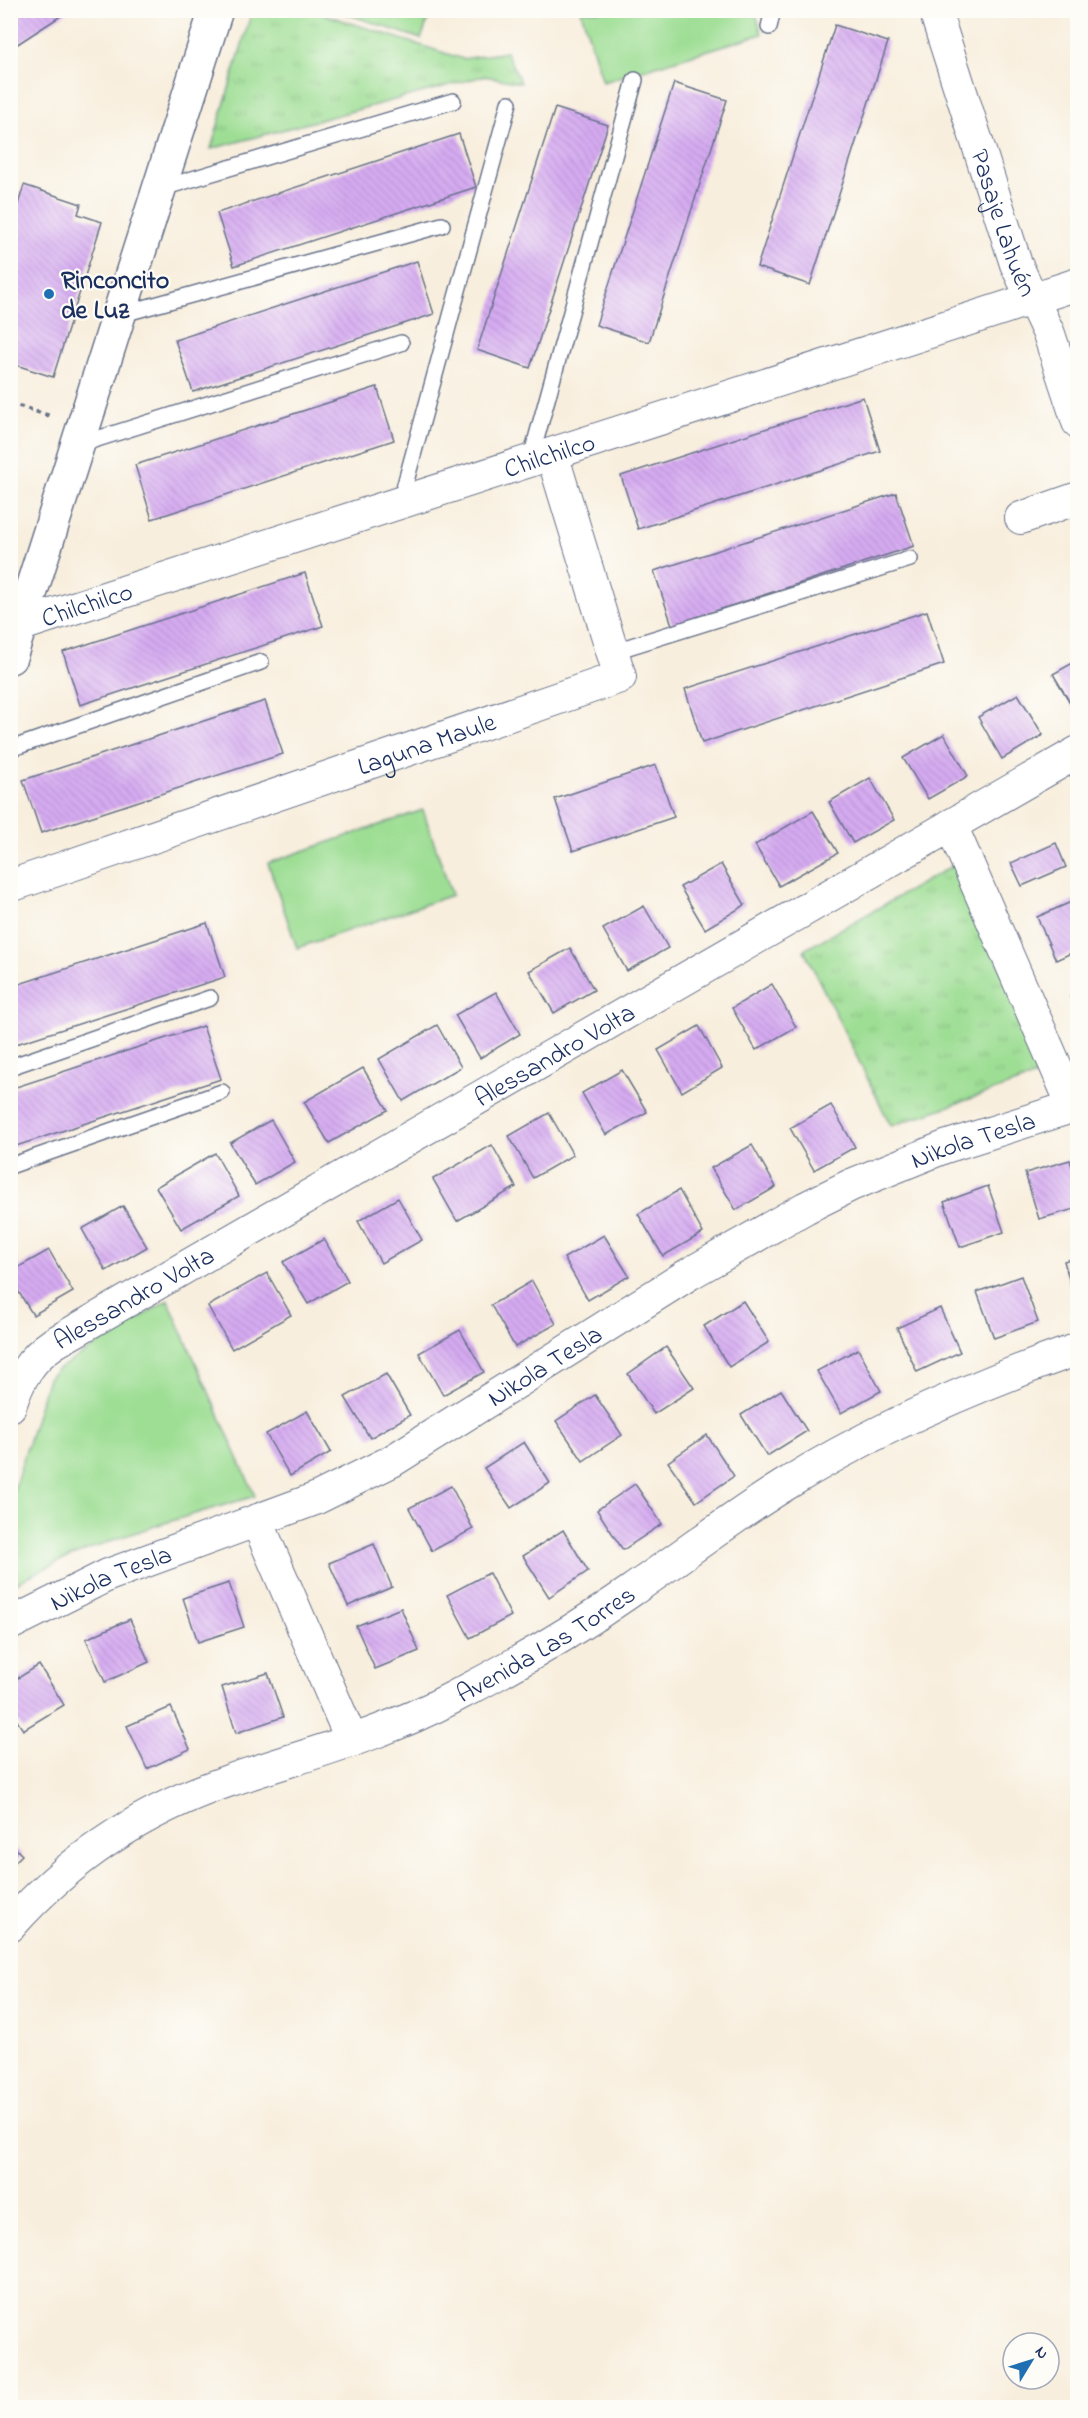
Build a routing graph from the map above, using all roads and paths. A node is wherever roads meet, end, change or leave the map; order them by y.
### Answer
1 (216, 10) edge
2 (773, 10) edge
3 (938, 20) dead end
4 (770, 27) dead end
5 (635, 80) dead end
6 (453, 101) dead end
7 (509, 103) dead end
8 (159, 189) junction
9 (442, 225) dead end
10 (1077, 284) edge
11 (1032, 299) junction
12 (119, 315) junction
13 (401, 343) dead end
14 (1077, 422) edge
15 (78, 445) junction
16 (541, 457) junction
17 (1077, 498) edge
18 (400, 503) junction
19 (1021, 518) dead end
20 (910, 559) dead end
21 (21, 626) junction
22 (612, 652) junction
23 (10, 657) edge
24 (261, 662) dead end
25 (10, 749) edge
26 (1077, 752) edge
27 (951, 825) junction
28 (10, 886) edge
29 (210, 998) dead end
30 (10, 1067) edge
31 (222, 1092) dead end
32 (1076, 1105) edge
33 (10, 1166) edge
34 (1077, 1349) edge
35 (22, 1360) edge
36 (10, 1406) edge
37 (257, 1521) junction
38 (10, 1624) edge
39 (352, 1741) junction
40 (10, 1926) edge

1 - 8 street
2 - 4 lane
3 - 11 street, Pasaje Lahuén
5 - 16 lane
6 - 8 lane
7 - 18 lane
8 - 12 street
9 - 12 lane
10 - 11 street, Chilchilco
11 - 14 street, Pasaje Lahuén
11 - 16 street, Chilchilco
12 - 15 street
13 - 15 lane
15 - 21 street
16 - 18 street, Chilchilco
16 - 22 street, Laguna Maule
17 - 19 street
18 - 21 street, Chilchilco
20 - 22 lane
21 - 23 street
22 - 28 street, Laguna Maule
24 - 25 lane
26 - 27 street, Alessandro Volta
27 - 32 street
27 - 35 street, Alessandro Volta
29 - 30 lane
31 - 33 lane
32 - 37 street, Nikola Tesla
34 - 39 street, Avenida Las Torres
35 - 36 street
37 - 38 street, Nikola Tesla
37 - 39 street
39 - 40 street, Avenida Las Torres

